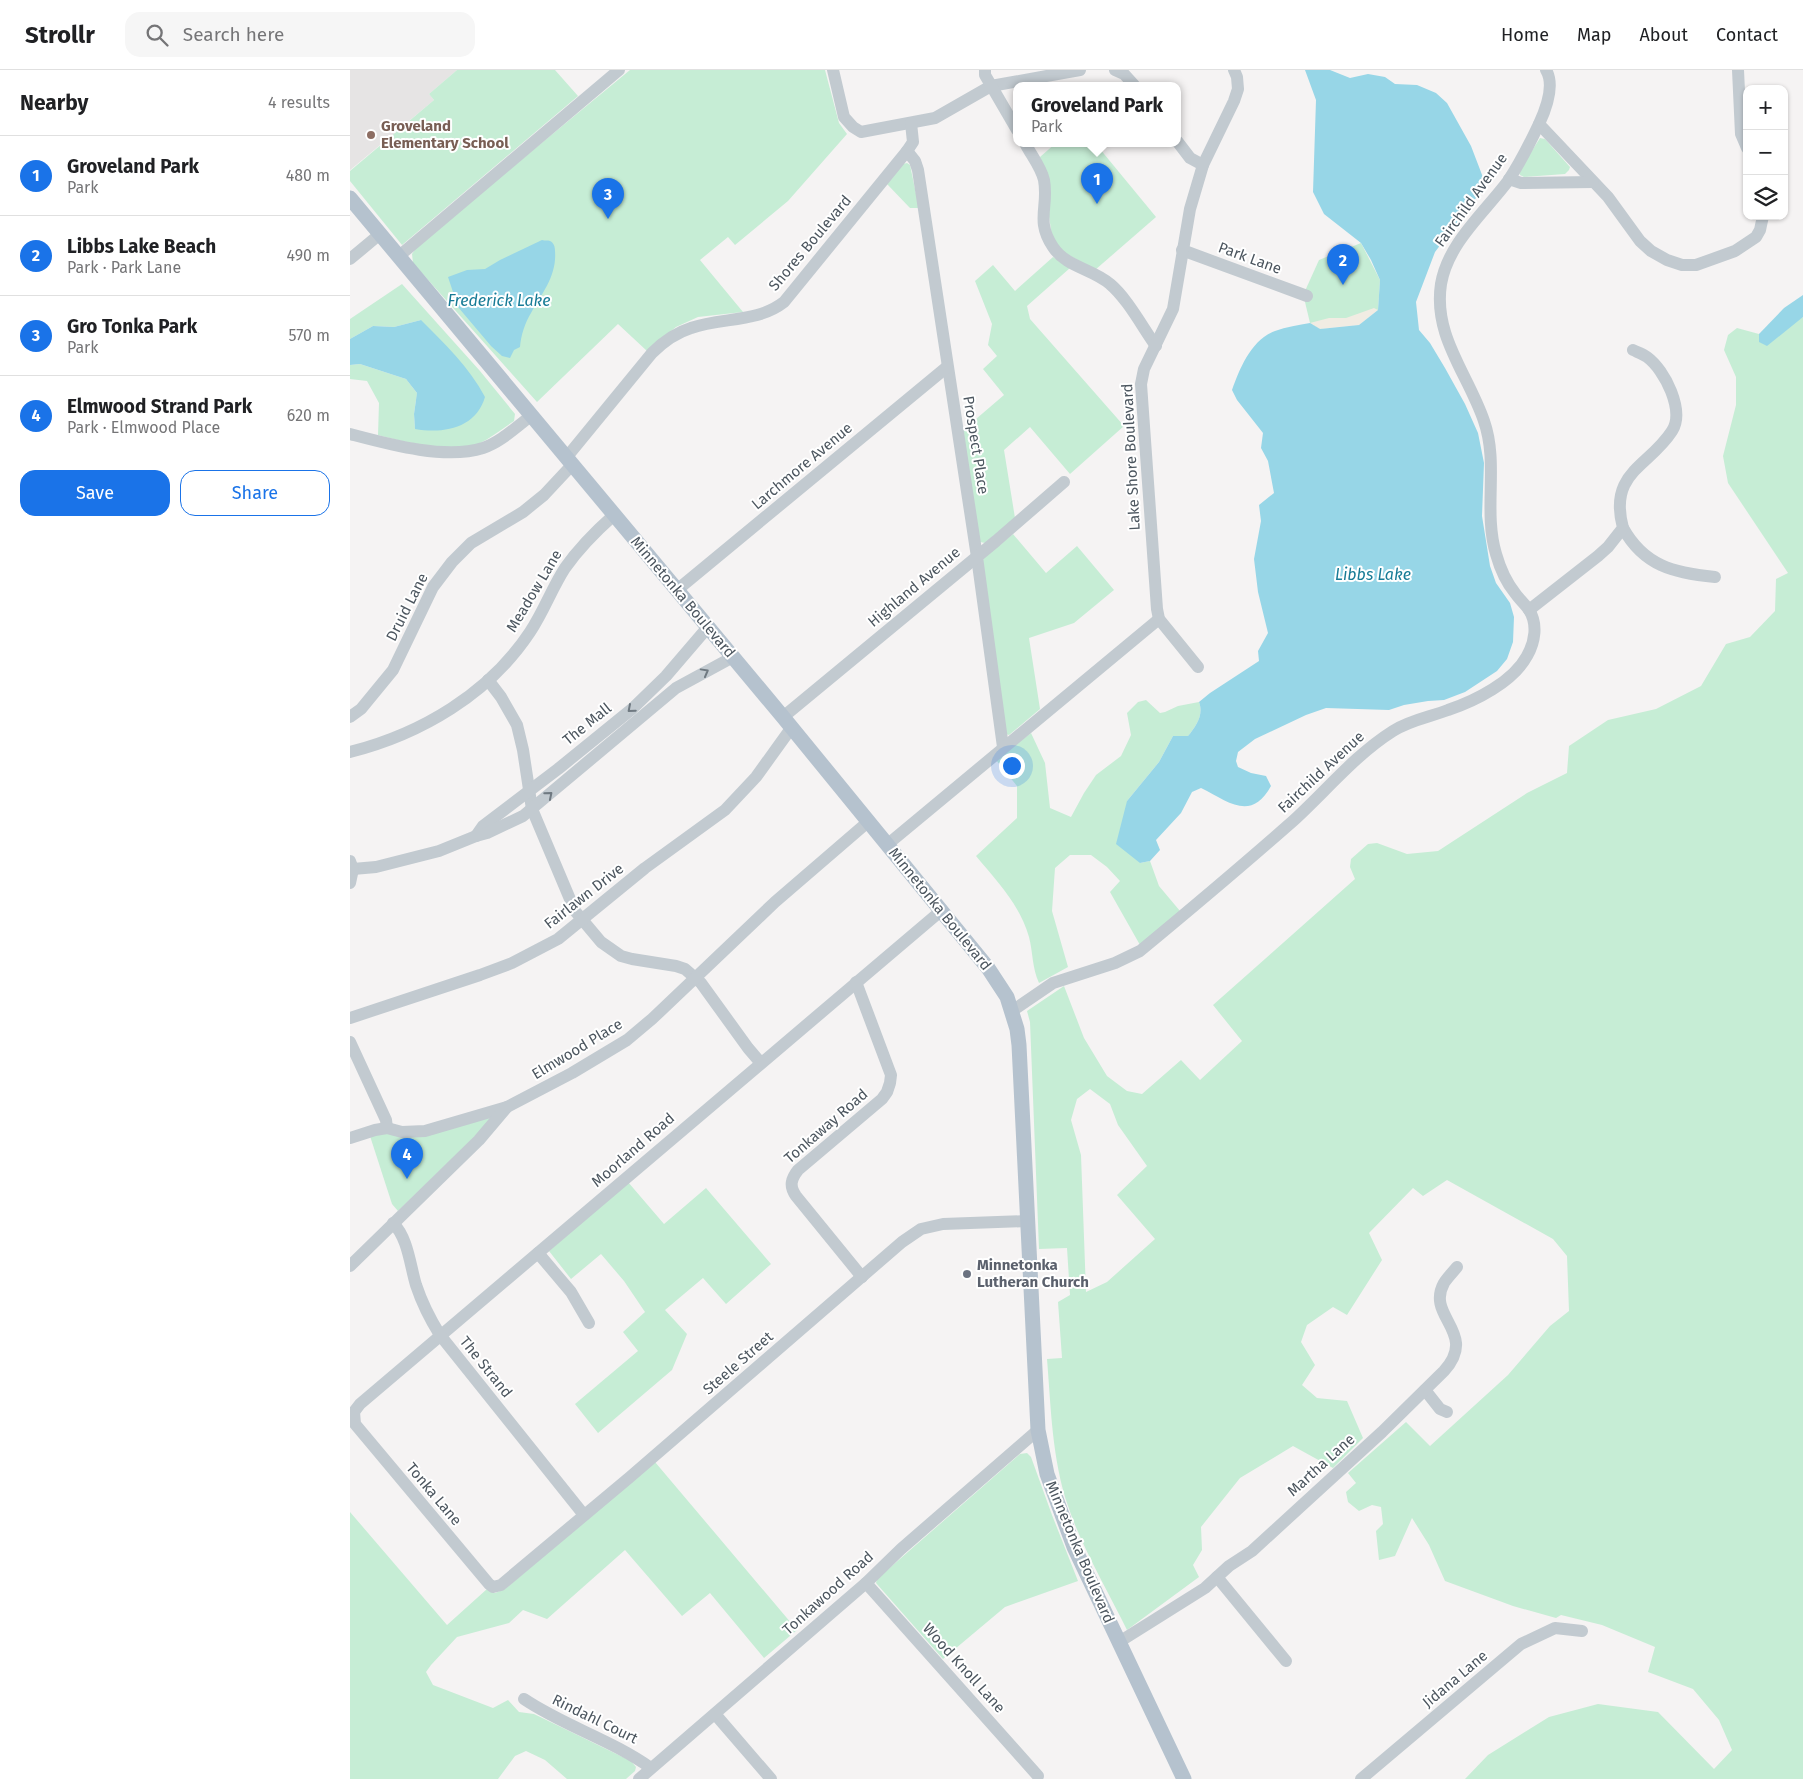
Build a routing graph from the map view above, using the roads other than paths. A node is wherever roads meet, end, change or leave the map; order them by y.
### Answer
1 (619, 70) edge
2 (832, 70) edge
3 (985, 70) edge
4 (1080, 70) edge
5 (1115, 70) edge
6 (1234, 70) edge
7 (1546, 70) edge
8 (1738, 70) edge
9 (1013, 82) edge
10 (1013, 82) edge
11 (1131, 82) edge
12 (991, 86) junction
13 (911, 123) junction
14 (1013, 123) edge
15 (1540, 124) junction
16 (1743, 139) edge
17 (1181, 146) edge
18 (1026, 147) edge
19 (907, 151) junction
20 (1203, 166) junction
21 (1509, 179) junction
22 (1593, 182) junction
23 (350, 198) edge
24 (1762, 220) edge
25 (380, 234) junction
26 (1182, 250) junction
27 (399, 256) junction
28 (350, 259) edge
29 (1307, 296) dead end
30 (1156, 346) junction
31 (1633, 350) dead end
32 (947, 366) junction
33 (530, 416) junction
34 (350, 434) edge
35 (569, 462) junction
36 (1064, 482) dead end
37 (614, 515) junction
38 (1623, 528) junction
39 (977, 557) junction
40 (1715, 577) dead end
41 (677, 590) junction
42 (1529, 610) junction
43 (1159, 619) junction
44 (708, 627) junction
45 (734, 657) junction
46 (1198, 667) dead end
47 (488, 680) junction
48 (350, 717) edge
49 (788, 722) junction
50 (1003, 747) junction
51 (350, 752) edge
52 (529, 791) junction
53 (532, 809) junction
54 (870, 821) junction
55 (476, 836) junction
56 (888, 844) junction
57 (352, 865) edge
58 (350, 883) edge
59 (942, 910) junction
60 (582, 920) junction
61 (696, 978) junction
62 (856, 982) junction
63 (1012, 1011) junction
64 (350, 1018) edge
65 (350, 1042) edge
66 (760, 1062) junction
67 (507, 1107) junction
68 (387, 1128) junction
69 (350, 1138) edge
70 (1027, 1222) junction
71 (393, 1223) junction
72 (538, 1253) junction
73 (350, 1266) edge
74 (1457, 1268) dead end
75 (862, 1277) junction
76 (589, 1323) dead end
77 (440, 1335) junction
78 (1425, 1390) junction
79 (1447, 1412) dead end
80 (354, 1420) joint
81 (1038, 1430) junction
82 (584, 1515) junction
83 (1217, 1577) junction
84 (866, 1582) junction
85 (493, 1587) joint
86 (1582, 1631) dead end
87 (1119, 1642) junction
88 (1286, 1661) dead end
89 (524, 1699) dead end
90 (714, 1714) junction
91 (651, 1768) junction
92 (1038, 1776) dead end
93 (638, 1779) edge
94 (771, 1779) edge
95 (1182, 1779) edge
96 (1361, 1779) edge

1 - 27 street
2 - 13 street
3 - 12 street
4 - 9 street
5 - 11 street
6 - 20 street, Lake Shore Boulevard
7 - 15 street, Fairchild Avenue
8 - 16 street
10 - 12 street
12 - 13 street
12 - 14 street
13 - 19 street, Shores Boulevard
15 - 21 street, Fairchild Avenue
15 - 22 street
17 - 20 street
18 - 30 street
19 - 32 street, Prospect Place
19 - 35 street, Shores Boulevard
20 - 26 street, Lake Shore Boulevard
21 - 22 street
21 - 42 street, Fairchild Avenue
22 - 24 street
23 - 25 main road, Minnetonka Boulevard
25 - 27 main road, Minnetonka Boulevard
25 - 28 street
26 - 29 street, Park Lane
26 - 30 street, Lake Shore Boulevard
27 - 33 main road, Minnetonka Boulevard
30 - 43 street, Lake Shore Boulevard
31 - 38 street
32 - 39 street, Prospect Place
32 - 41 street, Larchmore Avenue
33 - 34 street
33 - 35 main road, Minnetonka Boulevard
35 - 37 main road, Minnetonka Boulevard
35 - 48 street, Druid Lane
36 - 39 street, Highland Avenue
37 - 41 main road, Minnetonka Boulevard
37 - 47 street, Meadow Lane
38 - 40 street
38 - 42 street
39 - 49 street, Highland Avenue
39 - 50 street, Prospect Place
41 - 44 main road, Minnetonka Boulevard
42 - 63 street, Fairchild Avenue
43 - 46 street
43 - 50 street
44 - 45 main road, Minnetonka Boulevard
44 -> 52 street, The Mall
45 - 49 main road, Minnetonka Boulevard
53 -> 45 street, The Mall
47 - 51 street, Meadow Lane
47 - 52 street
49 - 54 main road, Minnetonka Boulevard
49 - 60 street, Fairlawn Drive
50 - 56 street
52 - 53 street
52 - 55 street, The Mall
53 - 55 street, The Mall
53 - 60 street
54 - 56 main road, Minnetonka Boulevard
54 - 61 street, Elmwood Place
55 - 57 street, The Mall
56 - 59 main road, Minnetonka Boulevard
57 - 58 street
59 - 62 street, Moorland Road
59 - 63 main road, Minnetonka Boulevard
60 - 61 street
60 - 64 street, Fairlawn Drive
61 - 66 street
61 - 67 street, Elmwood Place
62 - 66 street, Moorland Road
62 - 75 street, Tonkaway Road
63 - 70 main road, Minnetonka Boulevard
65 - 68 street
66 - 72 street, Moorland Road
67 - 68 street
67 - 71 street, Elmwood Place
68 - 69 street
70 - 75 street, Steele Street
70 - 81 main road, Minnetonka Boulevard
71 - 73 street, Elmwood Place
71 - 77 street, The Strand
72 - 76 street
72 - 77 street, Moorland Road
74 - 78 street, Martha Lane
75 - 82 street, Steele Street
77 - 80 street, Moorland Road
77 - 82 street, The Strand
78 - 79 street
78 - 83 street, Martha Lane
80 - 85 street, Tonka Lane
81 - 84 street, Tonkawood Road
81 - 87 main road, Minnetonka Boulevard
82 - 85 street, Steele Street
83 - 87 street, Martha Lane
83 - 88 street
84 - 90 street, Tonkawood Road
84 - 92 street, Wood Knoll Lane
86 - 96 street, Jidana Lane
87 - 95 main road, Minnetonka Boulevard
89 - 91 street, Rindahl Court
90 - 91 street, Tonkawood Road
90 - 94 street
91 - 93 street, Tonkawood Road

